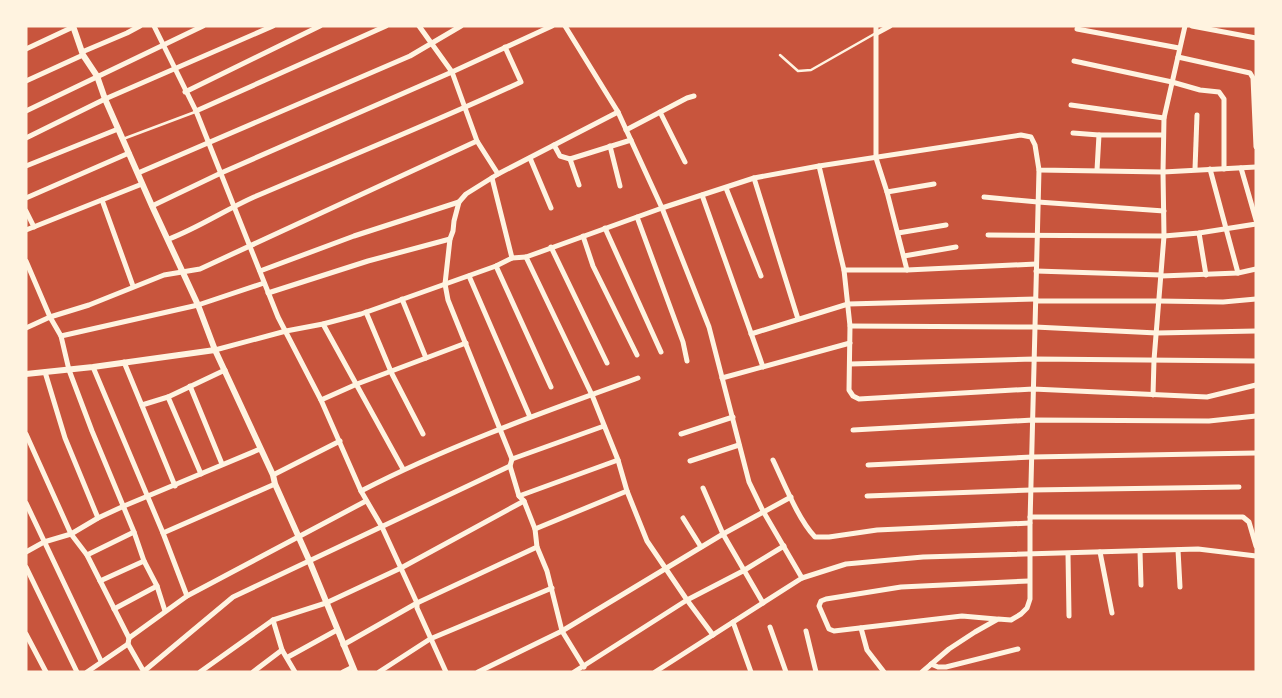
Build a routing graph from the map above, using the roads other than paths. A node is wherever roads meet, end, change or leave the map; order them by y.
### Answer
1 (140, 26) edge
2 (154, 26) edge
3 (203, 26) edge
4 (273, 26) edge
5 (320, 26) edge
6 (386, 26) edge
7 (419, 26) edge
8 (461, 26) edge
9 (552, 26) edge
10 (565, 26) edge
11 (876, 26) edge
12 (890, 26) edge
13 (1185, 26) edge
14 (1192, 26) edge
15 (73, 27) edge
16 (1078, 29) dead end
17 (877, 33) junction
18 (1256, 38) edge
19 (431, 43) junction
20 (163, 46) junction
21 (505, 47) junction
22 (1179, 48) junction
23 (26, 49) edge
24 (83, 53) junction
25 (780, 55) dead end
26 (1178, 57) junction
27 (1074, 62) dead end
28 (176, 70) junction
29 (452, 72) junction
30 (97, 76) junction
31 (26, 81) edge
32 (1172, 82) junction
33 (185, 92) junction
34 (694, 96) dead end
35 (105, 100) junction
36 (1071, 105) dead end
37 (465, 108) junction
38 (26, 110) edge
39 (196, 111) junction
40 (618, 112) junction
41 (660, 112) junction
42 (1197, 115) dead end
43 (1164, 118) junction
44 (118, 129) junction
45 (626, 130) junction
46 (1073, 133) dead end
47 (1163, 135) junction
48 (1099, 136) junction
49 (26, 138) edge
50 (123, 139) junction
51 (631, 140) junction
52 (477, 141) junction
53 (207, 142) junction
54 (554, 145) junction
55 (610, 146) junction
56 (1256, 147) edge
57 (129, 153) junction
58 (530, 158) junction
59 (876, 158) junction
60 (570, 159) junction
61 (685, 162) dead end
62 (26, 166) edge
63 (819, 166) junction
64 (1256, 167) edge
65 (1224, 168) junction
66 (1242, 168) junction
67 (1195, 169) junction
68 (1210, 169) junction
69 (1038, 170) junction
70 (1097, 170) junction
71 (1163, 172) junction
72 (138, 173) junction
73 (221, 173) junction
74 (498, 174) junction
75 (492, 178) junction
76 (754, 178) junction
77 (142, 184) junction
78 (934, 184) dead end
79 (579, 185) dead end
80 (620, 186) dead end
81 (726, 188) junction
82 (887, 192) junction
83 (702, 195) junction
84 (984, 197) dead end
85 (26, 198) edge
86 (102, 200) junction
87 (459, 202) junction
88 (1038, 202) junction
89 (152, 206) junction
90 (233, 206) junction
91 (552, 208) dead end
92 (662, 208) junction
93 (26, 211) edge
94 (1164, 211) junction
95 (637, 217) junction
96 (1256, 220) edge
97 (1256, 224) edge
98 (946, 225) dead end
99 (34, 227) junction
100 (605, 228) junction
101 (1227, 228) junction
102 (26, 230) edge
103 (1199, 233) junction
104 (898, 234) junction
105 (988, 235) dead end
106 (583, 236) junction
107 (1037, 236) junction
108 (1164, 236) junction
109 (450, 239) junction
110 (169, 240) junction
111 (251, 246) junction
112 (550, 247) junction
113 (956, 248) dead end
114 (904, 256) junction
115 (526, 257) junction
116 (512, 258) junction
117 (26, 261) edge
118 (1036, 264) junction
119 (496, 266) junction
120 (1256, 269) edge
121 (260, 270) junction
122 (844, 270) junction
123 (907, 270) junction
124 (1036, 271) junction
125 (182, 273) junction
126 (1238, 273) junction
127 (1161, 275) junction
128 (1206, 275) junction
129 (469, 276) junction
130 (761, 276) dead end
131 (264, 283) junction
132 (445, 284) junction
133 (133, 286) junction
134 (268, 292) junction
135 (402, 299) junction
136 (1256, 299) edge
137 (1036, 300) junction
138 (1159, 300) junction
139 (848, 304) junction
140 (198, 305) junction
141 (366, 312) junction
142 (50, 317) junction
143 (798, 319) junction
144 (323, 324) junction
145 (850, 326) junction
146 (1035, 327) junction
147 (26, 328) edge
148 (286, 331) junction
149 (1256, 331) edge
150 (1157, 333) junction
151 (751, 334) junction
152 (61, 336) junction
153 (850, 342) junction
154 (466, 343) junction
155 (215, 350) junction
156 (661, 352) dead end
157 (637, 355) dead end
158 (426, 358) junction
159 (1034, 360) junction
160 (1154, 360) junction
161 (687, 361) dead end
162 (1256, 361) edge
163 (124, 362) junction
164 (607, 363) dead end
165 (850, 364) junction
166 (93, 367) junction
167 (763, 367) junction
168 (69, 370) junction
169 (225, 370) junction
170 (391, 370) junction
171 (45, 372) junction
172 (26, 374) edge
173 (638, 378) dead end
174 (722, 378) junction
175 (358, 384) junction
176 (1256, 385) edge
177 (190, 386) junction
178 (551, 387) dead end
179 (1034, 389) junction
180 (592, 395) junction
181 (1153, 395) junction
182 (168, 396) junction
183 (321, 400) junction
184 (142, 405) junction
185 (1256, 416) edge
186 (530, 417) junction
187 (733, 417) junction
188 (1033, 420) junction
189 (604, 426) junction
190 (500, 428) junction
191 (853, 430) dead end
192 (26, 434) edge
193 (423, 434) dead end
194 (681, 434) dead end
195 (340, 441) junction
196 (739, 445) junction
197 (260, 449) junction
198 (1256, 453) edge
199 (1032, 457) junction
200 (512, 459) junction
201 (618, 460) junction
202 (773, 460) dead end
203 (690, 462) dead end
204 (222, 464) junction
205 (868, 465) dead end
206 (510, 466) junction
207 (403, 469) junction
208 (202, 474) junction
209 (273, 475) junction
210 (275, 484) junction
211 (175, 486) junction
212 (1239, 487) dead end
213 (703, 488) dead end
214 (1031, 490) junction
215 (361, 491) junction
216 (627, 491) junction
217 (519, 496) junction
218 (867, 496) dead end
219 (790, 497) junction
220 (147, 498) junction
221 (366, 501) junction
222 (524, 501) junction
223 (26, 503) edge
224 (124, 506) junction
225 (763, 510) junction
226 (98, 518) junction
227 (683, 518) dead end
228 (1030, 520) junction
229 (382, 527) junction
230 (535, 529) junction
231 (134, 532) junction
232 (163, 533) junction
233 (71, 534) junction
234 (723, 534) junction
235 (298, 537) junction
236 (44, 542) junction
237 (784, 546) junction
238 (1256, 546) edge
239 (537, 547) junction
240 (701, 547) junction
241 (1178, 550) junction
242 (26, 552) edge
243 (1100, 552) junction
244 (1140, 552) junction
245 (1030, 554) junction
246 (1068, 554) junction
247 (88, 555) junction
248 (1256, 556) edge
249 (309, 560) junction
250 (144, 561) junction
251 (26, 567) edge
252 (401, 568) junction
253 (664, 568) junction
254 (743, 571) junction
255 (802, 578) junction
256 (1029, 581) junction
257 (100, 582) junction
258 (1141, 585) dead end
259 (157, 586) junction
260 (552, 588) junction
261 (1180, 588) dead end
262 (187, 596) junction
263 (687, 600) junction
264 (326, 603) junction
265 (416, 603) junction
266 (763, 603) junction
267 (114, 609) junction
268 (165, 611) junction
269 (1112, 613) dead end
270 (1069, 616) dead end
271 (998, 619) junction
272 (273, 620) junction
273 (733, 622) junction
274 (770, 628) dead end
275 (861, 628) junction
276 (337, 630) junction
277 (562, 631) junction
278 (806, 631) dead end
279 (26, 634) edge
280 (713, 635) junction
281 (430, 639) junction
282 (128, 641) junction
283 (343, 645) junction
284 (1018, 649) dead end
285 (282, 650) junction
286 (288, 657) junction
287 (101, 661) junction
288 (931, 664) junction
289 (584, 667) junction
290 (354, 669) edge
291 (46, 672) edge
292 (77, 672) edge
293 (87, 672) edge
294 (144, 672) edge
295 (200, 672) edge
296 (253, 672) edge
297 (295, 672) edge
298 (343, 672) edge
299 (379, 672) edge
300 (446, 672) edge
301 (478, 672) edge
302 (574, 672) edge
303 (655, 672) edge
304 (751, 672) edge
305 (786, 672) edge
306 (816, 672) edge
307 (884, 672) edge
308 (922, 672) edge

1 - 24 street
2 - 20 street
3 - 20 street
4 - 28 street
5 - 33 street
6 - 39 street
7 - 19 street
8 - 19 street
9 - 21 street
10 - 40 street
11 - 17 street
12 - 17 street
13 - 22 street
14 - 18 street
15 - 23 street
15 - 24 street
16 - 22 street
17 - 25 lane
17 - 59 street
19 - 29 street
19 - 53 street
20 - 28 street
20 - 30 street
21 - 29 street
21 - 37 street
22 - 26 street
24 - 30 street
24 - 31 street
26 - 32 street
26 - 56 street
27 - 32 street
28 - 33 street
28 - 35 street
29 - 37 street
29 - 73 street
30 - 35 street
30 - 38 street
32 - 43 street
32 - 65 street
33 - 39 street
34 - 41 street
35 - 44 street
35 - 49 street
36 - 43 street
37 - 52 street
37 - 90 street
39 - 50 lane
39 - 53 street
40 - 45 street
40 - 54 street
41 - 45 street
41 - 61 street
42 - 67 street
43 - 47 street
44 - 50 street
44 - 62 street
45 - 51 street
46 - 48 street
47 - 48 street
47 - 71 street
48 - 70 street
50 - 57 street
51 - 55 street
51 - 92 street
52 - 74 street
52 - 111 street
53 - 72 street
53 - 73 street
54 - 58 street
54 - 60 street
55 - 60 street
55 - 80 street
57 - 72 street
57 - 85 street
58 - 74 street
58 - 91 street
59 - 63 street
59 - 69 street
59 - 82 street
60 - 79 street
63 - 76 street
63 - 122 street
64 - 66 street
65 - 66 street
65 - 68 street
66 - 96 street
67 - 68 street
67 - 71 street
68 - 101 street
69 - 70 street
69 - 88 street
70 - 71 street
71 - 94 street
72 - 77 street
73 - 89 street
73 - 90 street
74 - 75 street
75 - 87 street
75 - 116 street
76 - 81 street
76 - 143 street
77 - 86 street
77 - 89 street
78 - 82 street
81 - 83 street
81 - 130 street
82 - 104 street
83 - 92 street
83 - 151 street
84 - 88 street
86 - 99 street
86 - 133 street
87 - 109 street
87 - 121 street
88 - 94 street
88 - 107 street
89 - 110 street
90 - 110 street
90 - 111 street
92 - 95 street
92 - 174 street
93 - 99 street
94 - 108 street
95 - 100 street
95 - 161 street
97 - 101 street
98 - 104 street
99 - 102 street
100 - 106 street
100 - 156 street
101 - 103 street
101 - 126 street
103 - 108 street
103 - 128 street
104 - 114 street
105 - 107 street
106 - 112 street
106 - 157 street
107 - 108 street
107 - 118 street
108 - 127 street
109 - 132 street
109 - 134 street
110 - 125 street
111 - 121 street
111 - 125 street
112 - 115 street
112 - 164 street
113 - 114 street
114 - 123 street
115 - 116 street
115 - 180 street
116 - 119 street
117 - 142 street
118 - 123 street
118 - 124 street
119 - 129 street
119 - 178 street
120 - 126 street
121 - 131 street
122 - 123 street
122 - 139 street
124 - 127 street
124 - 137 street
125 - 133 street
125 - 140 street
126 - 128 street
127 - 128 street
127 - 138 street
129 - 132 street
129 - 186 street
131 - 134 street
131 - 140 street
132 - 135 street
132 - 154 street
133 - 142 street
134 - 148 street
135 - 141 street
135 - 158 street
136 - 138 street
137 - 138 street
137 - 139 street
137 - 146 street
138 - 150 street
139 - 143 street
139 - 145 street
140 - 152 street
140 - 155 street
141 - 144 street
141 - 170 street
142 - 147 street
142 - 152 street
143 - 151 street
144 - 148 street
144 - 175 street
145 - 146 street
145 - 153 street
146 - 150 street
146 - 159 street
148 - 155 street
148 - 183 street
149 - 150 street
150 - 160 street
151 - 167 street
152 - 168 street
153 - 165 street
153 - 167 street
154 - 158 street
154 - 190 street
155 - 163 street
155 - 169 street
158 - 170 street
159 - 160 street
159 - 165 street
159 - 179 street
160 - 162 street
160 - 181 street
163 - 166 street
163 - 184 street
165 - 179 street
166 - 168 street
166 - 220 street
167 - 174 street
168 - 171 street
168 - 224 street
169 - 177 street
169 - 197 street
170 - 175 street
170 - 193 street
171 - 172 street
171 - 226 street
173 - 180 street
174 - 187 street
175 - 183 street
175 - 207 street
176 - 181 street
177 - 182 street
177 - 204 street
179 - 181 street
179 - 188 street
180 - 186 street
180 - 189 street
182 - 184 street
182 - 208 street
183 - 195 street
184 - 211 street
185 - 188 street
186 - 190 street
187 - 194 street
187 - 196 street
188 - 191 street
188 - 199 street
189 - 200 street
189 - 201 street
190 - 200 street
190 - 207 street
192 - 233 street
195 - 209 street
195 - 215 street
196 - 203 street
196 - 225 street
197 - 204 street
197 - 209 street
198 - 199 street
199 - 205 street
199 - 214 street
200 - 206 street
201 - 216 street
201 - 217 street
202 - 219 street
204 - 208 street
206 - 217 street
206 - 229 street
207 - 215 street
208 - 211 street
209 - 210 street
210 - 232 street
210 - 235 street
211 - 220 street
212 - 214 street
213 - 234 street
214 - 218 street
214 - 228 street
215 - 221 street
216 - 230 street
216 - 253 street
217 - 222 street
219 - 225 street
219 - 228 street
220 - 224 street
220 - 232 street
221 - 229 street
221 - 235 street
222 - 230 street
222 - 252 street
223 - 236 street
224 - 226 street
224 - 231 street
225 - 234 street
225 - 237 street
226 - 233 street
227 - 240 street
228 - 238 street
228 - 245 street
229 - 249 street
229 - 252 street
230 - 239 street
231 - 247 street
231 - 250 street
232 - 262 street
233 - 236 street
233 - 247 street
234 - 240 street
234 - 254 street
235 - 249 street
235 - 262 street
236 - 242 street
236 - 287 street
237 - 254 street
237 - 255 street
239 - 260 street
239 - 265 street
240 - 253 street
241 - 244 street
241 - 248 street
241 - 261 street
243 - 244 street
243 - 246 street
243 - 269 street
244 - 258 street
245 - 246 street
245 - 255 street
245 - 256 street
246 - 270 street
247 - 257 street
249 - 264 street
249 - 294 street
250 - 257 street
250 - 259 street
251 - 292 street
252 - 264 street
252 - 265 street
253 - 263 street
253 - 277 street
254 - 263 street
254 - 266 street
255 - 266 street
256 - 271 street
256 - 275 street
257 - 267 street
259 - 267 street
259 - 268 street
260 - 277 street
260 - 281 street
262 - 268 street
263 - 280 street
263 - 289 street
264 - 272 street
264 - 276 street
265 - 281 street
265 - 283 street
266 - 273 street
267 - 282 street
268 - 282 street
271 - 275 street
271 - 288 street
272 - 285 street
272 - 295 street
273 - 280 street
273 - 304 street
274 - 305 street
275 - 307 street
276 - 283 street
276 - 286 street
277 - 289 street
277 - 301 street
278 - 306 street
279 - 291 street
280 - 303 street
281 - 299 street
281 - 300 street
282 - 287 street
282 - 294 street
283 - 290 street
284 - 288 street
285 - 286 street
285 - 296 street
286 - 297 street
287 - 293 street
288 - 308 street
289 - 302 street
290 - 298 street

